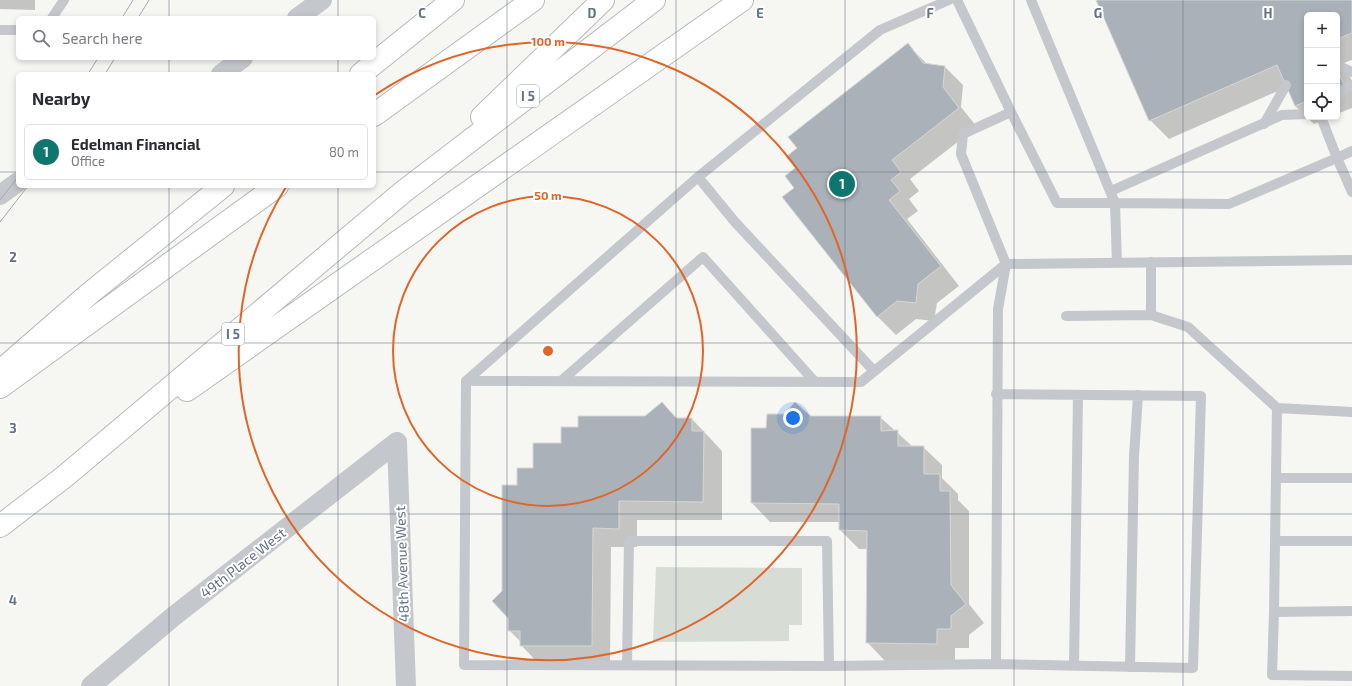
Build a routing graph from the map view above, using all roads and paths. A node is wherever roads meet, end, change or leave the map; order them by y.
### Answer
1 (64, 0) edge
2 (322, 0) edge
3 (453, 0) edge
4 (533, 0) edge
5 (603, 0) edge
6 (654, 0) edge
7 (742, 0) edge
8 (949, 0) edge
9 (957, 0) edge
10 (1031, 0) edge
11 (53, 16) edge
12 (300, 16) edge
13 (0, 30) edge
14 (16, 30) edge
15 (240, 60) edge
16 (1340, 66) edge
17 (224, 72) edge
18 (363, 72) edge
19 (1352, 72) edge
20 (1286, 85) dead end
21 (1352, 85) edge
22 (1340, 93) edge
23 (1010, 112) junction
24 (376, 114) edge
25 (1304, 114) edge
26 (1322, 120) edge
27 (1264, 124) junction
28 (1352, 152) edge
29 (1338, 158) junction
30 (698, 177) junction
31 (16, 183) edge
32 (221, 188) edge
33 (274, 188) edge
34 (1111, 191) junction
35 (403, 192) junction
36 (1352, 192) edge
37 (0, 195) edge
38 (1116, 203) junction
39 (1352, 260) edge
40 (1151, 262) junction
41 (1117, 263) junction
42 (1006, 264) junction
43 (1151, 315) junction
44 (1066, 316) dead end
45 (874, 371) junction
46 (0, 372) edge
47 (466, 381) junction
48 (561, 381) junction
49 (815, 382) junction
50 (0, 387) edge
51 (996, 394) junction
52 (1078, 395) junction
53 (1138, 396) junction
54 (1278, 408) junction
55 (1352, 412) edge
56 (397, 442) joint
57 (64, 477) junction
58 (1276, 478) junction
59 (1352, 478) edge
60 (0, 526) edge
61 (1275, 541) junction
62 (1352, 541) edge
63 (1352, 611) edge
64 (1274, 612) junction
65 (996, 664) junction
66 (627, 665) junction
67 (829, 666) junction
68 (1074, 666) junction
69 (1130, 667) junction
70 (1352, 676) edge
71 (91, 686) edge
72 (406, 686) edge

1 - 11 lane
2 - 12 street
3 - 18 highway
4 - 24 highway
5 - 35 highway
6 - 35 highway, I 5
7 - 57 highway
8 - 30 lane
9 - 23 lane
10 - 34 lane
13 - 14 lane
15 - 17 street
16 - 19 lane
20 - 27 lane
21 - 22 lane
23 - 38 lane
23 - 42 lane
25 - 27 lane
26 - 29 lane
27 - 34 lane
28 - 29 lane
29 - 36 lane
29 - 38 lane
30 - 45 lane
30 - 47 lane
31 - 37 street
32 - 46 highway
33 - 50 highway
34 - 38 lane
35 - 57 highway, I 5
38 - 41 lane
39 - 40 lane
40 - 41 lane
40 - 43 lane
41 - 42 lane
42 - 45 lane
42 - 51 lane
43 - 44 lane
43 - 54 lane
45 - 49 lane
47 - 48 lane
47 - 66 lane
48 - 49 lane
48 - 49 lane
51 - 52 lane
51 - 65 lane
52 - 53 lane
52 - 68 lane
53 - 69 lane
53 - 69 lane
54 - 55 lane
54 - 58 lane
56 - 71 street, 49th Place West
56 - 72 street, 48th Avenue West
57 - 60 highway, I 5
58 - 59 lane
58 - 61 lane
61 - 62 lane
61 - 64 lane
63 - 64 lane
64 - 70 lane
65 - 67 lane
65 - 68 lane
66 - 67 lane
66 - 67 lane
68 - 69 lane

